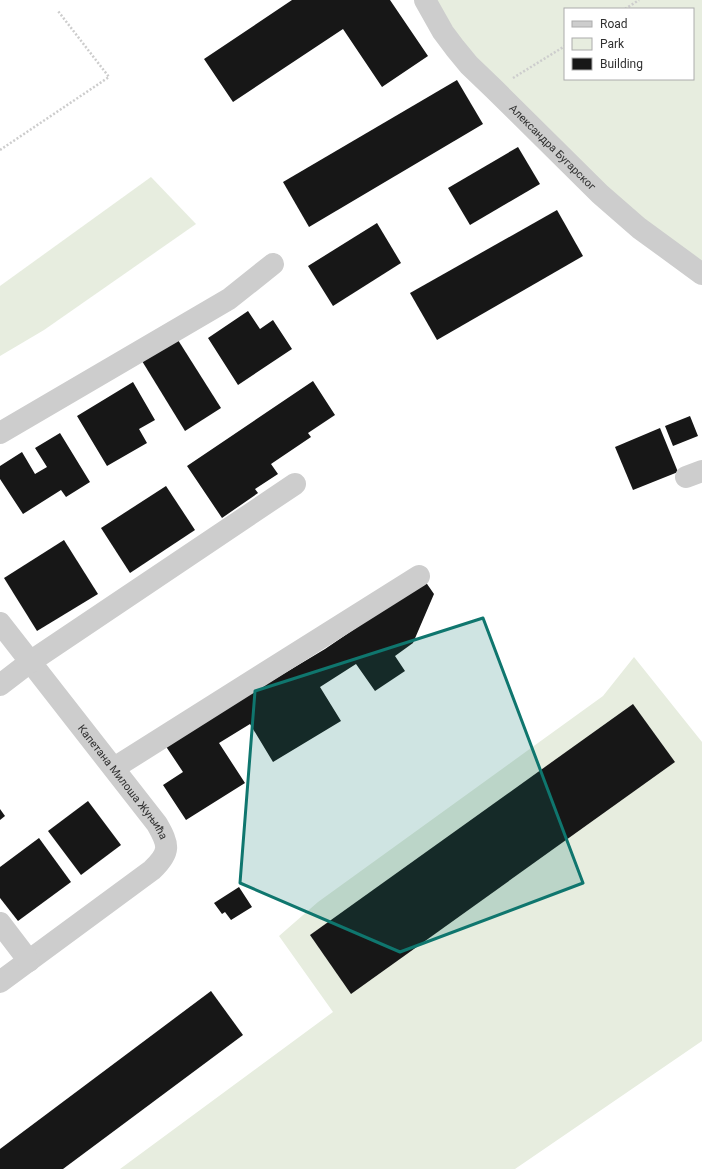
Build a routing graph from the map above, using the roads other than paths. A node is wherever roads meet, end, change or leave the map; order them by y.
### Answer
1 (425, 0) edge
2 (273, 264) dead end
3 (702, 274) edge
4 (0, 433) edge
5 (295, 484) dead end
6 (419, 576) dead end
7 (0, 623) edge
8 (30, 662) junction
9 (0, 685) edge
10 (114, 768) junction
11 (0, 923) edge
12 (29, 961) junction
13 (0, 982) edge

1 - 3 street, Александра Бугарског
2 - 4 street
5 - 8 street
6 - 10 street
7 - 8 street, Капетана Милоша Жуњића
8 - 9 street
8 - 10 street, Капетана Милоша Жуњића
10 - 12 street, Капетана Милоша Жуњића
11 - 12 street
12 - 13 street, Капетана Милоша Жуњића

